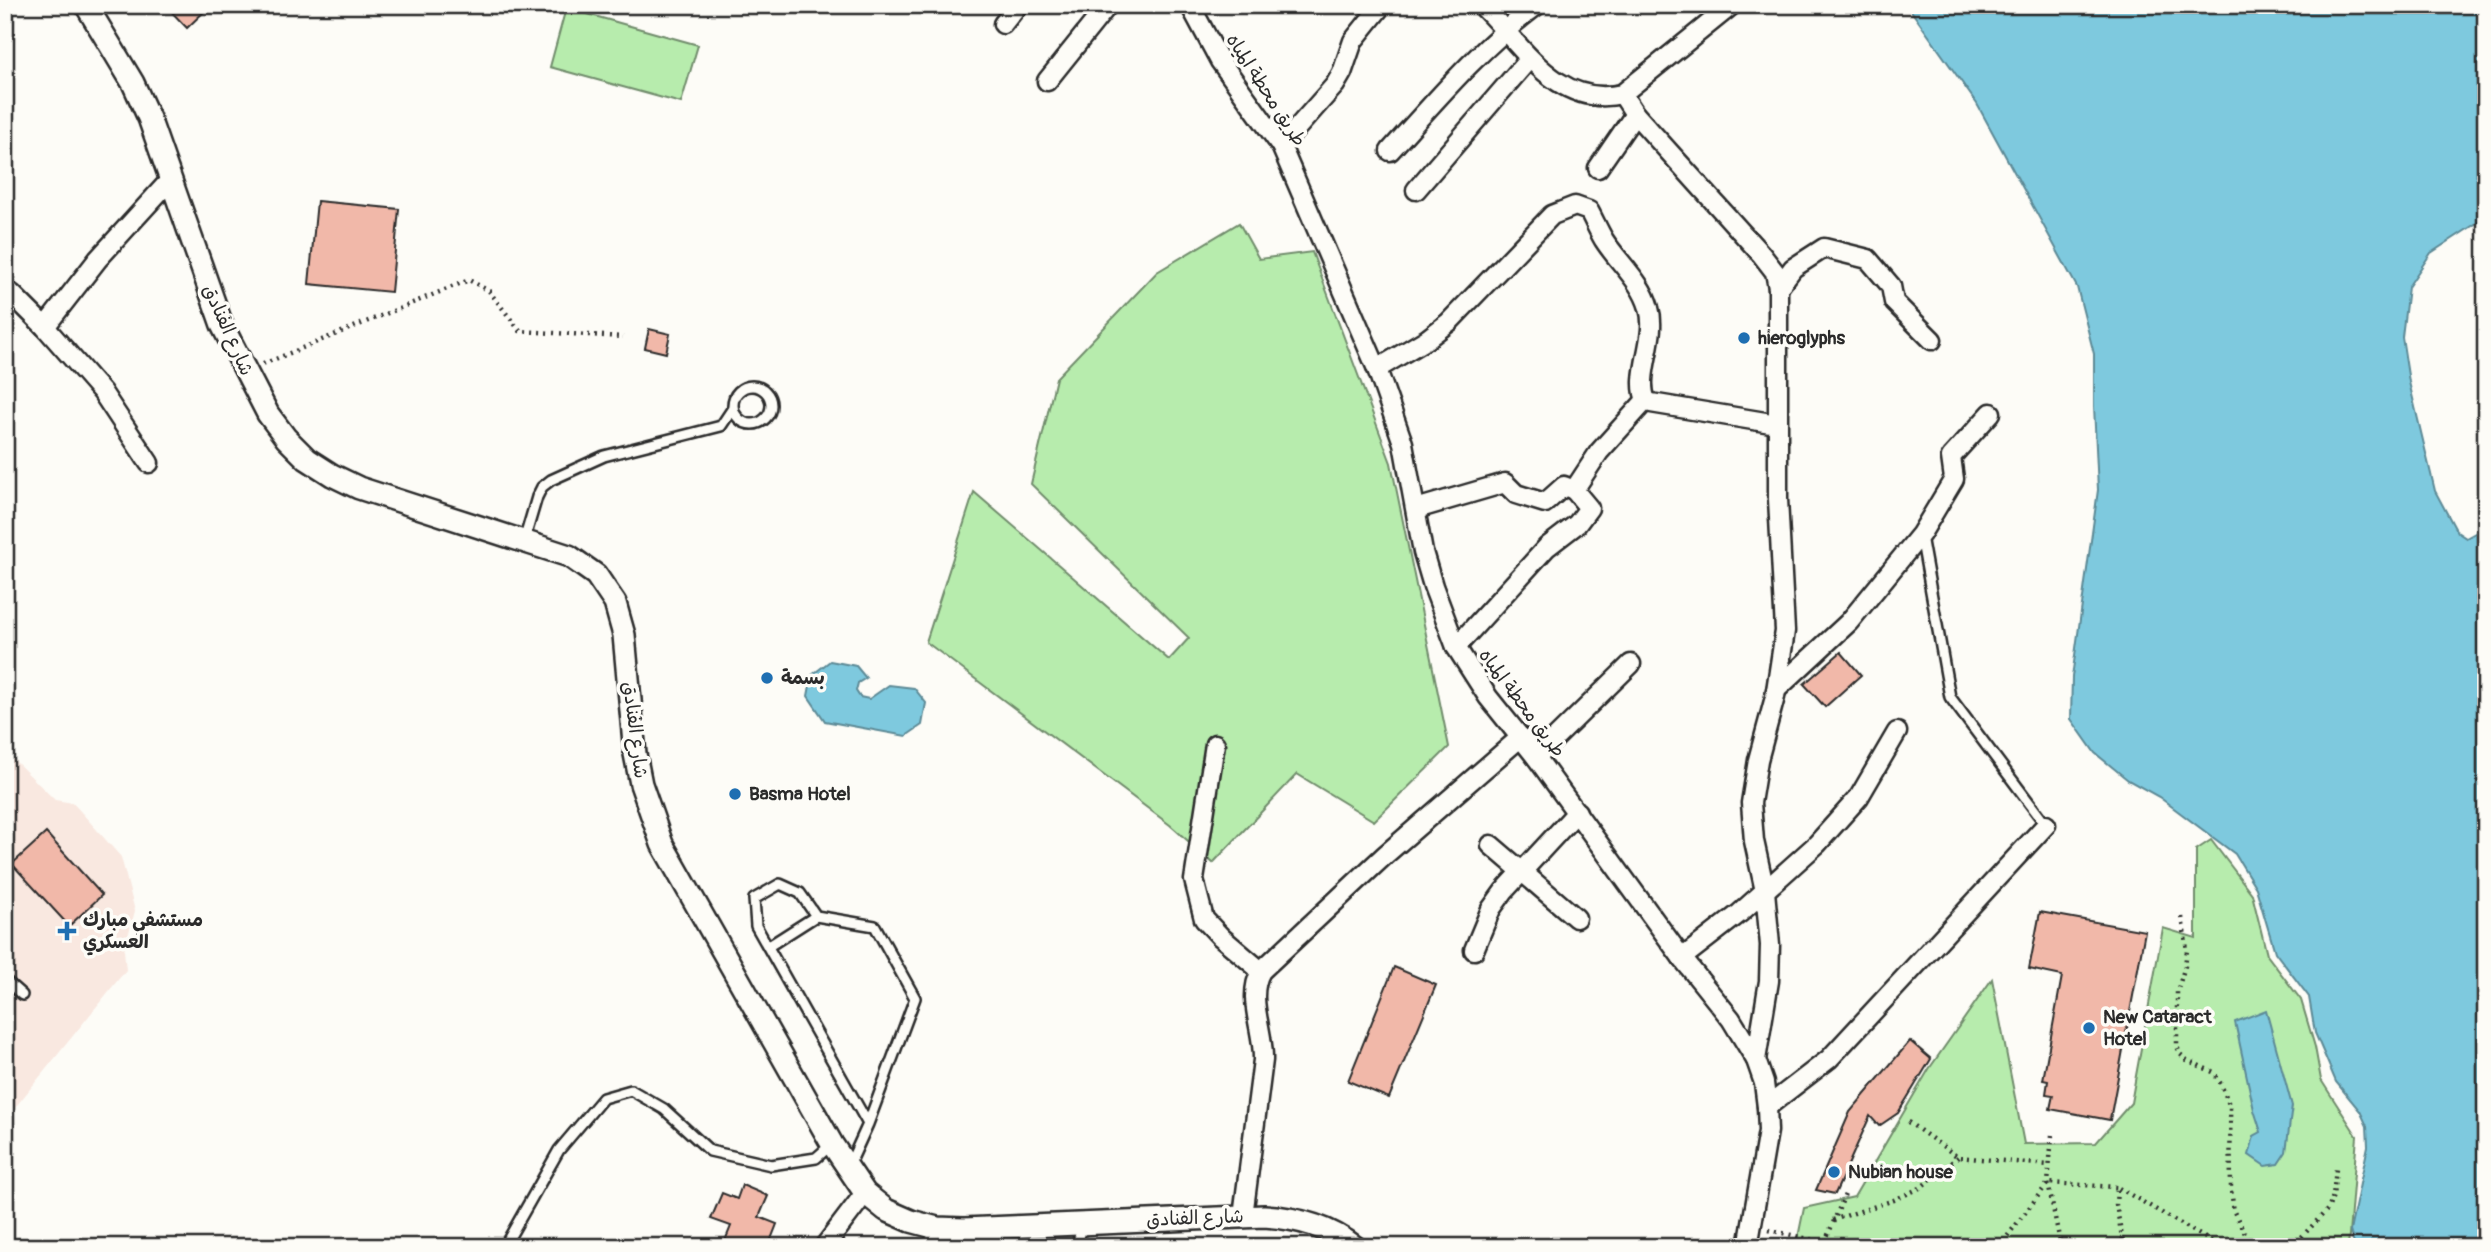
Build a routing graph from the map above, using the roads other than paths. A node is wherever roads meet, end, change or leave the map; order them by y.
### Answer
1 (86, 5) edge
2 (1018, 5) edge
3 (1108, 5) edge
4 (1190, 5) edge
5 (1382, 5) edge
6 (1481, 5) edge
7 (1537, 5) edge
8 (1732, 5) edge
9 (1711, 12) edge
10 (1003, 24) dead end
11 (1505, 29) junction
12 (1529, 59) junction
13 (1047, 80) dead end
14 (1622, 94) junction
15 (1635, 114) junction
16 (1282, 146) junction
17 (1390, 151) dead end
18 (1598, 168) dead end
19 (171, 179) junction
20 (1416, 190) dead end
21 (1778, 288) junction
22 (5, 293) edge
23 (45, 327) junction
24 (1932, 340) dead end
25 (1377, 369) junction
26 (1646, 400) junction
27 (733, 408) junction
28 (1991, 413) dead end
29 (1777, 424) junction
30 (149, 463) dead end
31 (1574, 490) junction
32 (1416, 509) junction
33 (1921, 534) junction
34 (524, 541) junction
35 (1456, 647) junction
36 (1631, 664) dead end
37 (1776, 690) junction
38 (1897, 732) dead end
39 (1521, 737) junction
40 (1215, 744) dead end
41 (1536, 757) junction
42 (1577, 811) junction
43 (2046, 825) joint
44 (1491, 845) dead end
45 (1522, 871) junction
46 (1765, 891) junction
47 (816, 916) junction
48 (1576, 918) dead end
49 (769, 946) junction
50 (1474, 950) dead end
51 (1682, 958) junction
52 (1261, 971) junction
53 (5, 979) edge
54 (22, 995) dead end
55 (1756, 1060) junction
56 (1767, 1107) junction
57 (868, 1124) junction
58 (832, 1144) junction
59 (848, 1168) junction
60 (865, 1193) junction
61 (1243, 1216) junction
62 (1084, 1223) junction
63 (932, 1237) edge
64 (504, 1247) edge
65 (824, 1247) edge
66 (1076, 1247) edge
67 (1354, 1247) edge
68 (1748, 1247) edge

1 - 19 street, شارع الفنادق
2 - 10 street
3 - 13 street
4 - 16 street, طريق محطة المياه
5 - 16 street
6 - 11 street
7 - 11 street
8 - 9 street
9 - 14 street
11 - 12 street
11 - 17 street
12 - 14 street
12 - 20 street
14 - 15 street
15 - 18 street
15 - 21 street
16 - 25 street, طريق محطة المياه
19 - 23 street
19 - 34 street, شارع الفنادق
21 - 24 street
21 - 29 street
22 - 23 street
23 - 30 street
25 - 26 street
25 - 32 street, طريق محطة المياه
26 - 29 street
26 - 31 street
27 - 27 lane
27 - 34 lane
28 - 33 street
29 - 37 street
31 - 32 street
31 - 35 street
32 - 35 street, طريق محطة المياه
33 - 37 street
33 - 43 lane
34 - 58 street, شارع الفنادق
35 - 39 street, طريق محطة المياه
36 - 41 street
37 - 46 street
38 - 46 street
39 - 41 street, طريق محطة المياه
39 - 52 street
40 - 52 street
41 - 42 street, طريق محطة المياه
42 - 45 street
42 - 51 street, طريق محطة المياه
43 - 56 street
44 - 45 street
45 - 48 street
45 - 50 street
46 - 51 street
46 - 55 street
47 - 49 lane
47 - 49 lane
47 - 57 lane
49 - 57 lane
51 - 55 street, طريق محطة المياه
52 - 61 street
53 - 54 lane
55 - 56 street, طريق محطة المياه
56 - 68 street, طريق محطة المياه
57 - 59 lane
58 - 59 street, شارع الفنادق
58 - 64 lane
59 - 60 street, شارع الفنادق
60 - 63 street, شارع الفنادق
60 - 65 street
61 - 62 street, شارع الفنادق
61 - 67 street, شارع الفنادق
62 - 63 street, شارع الفنادق
62 - 66 lane

